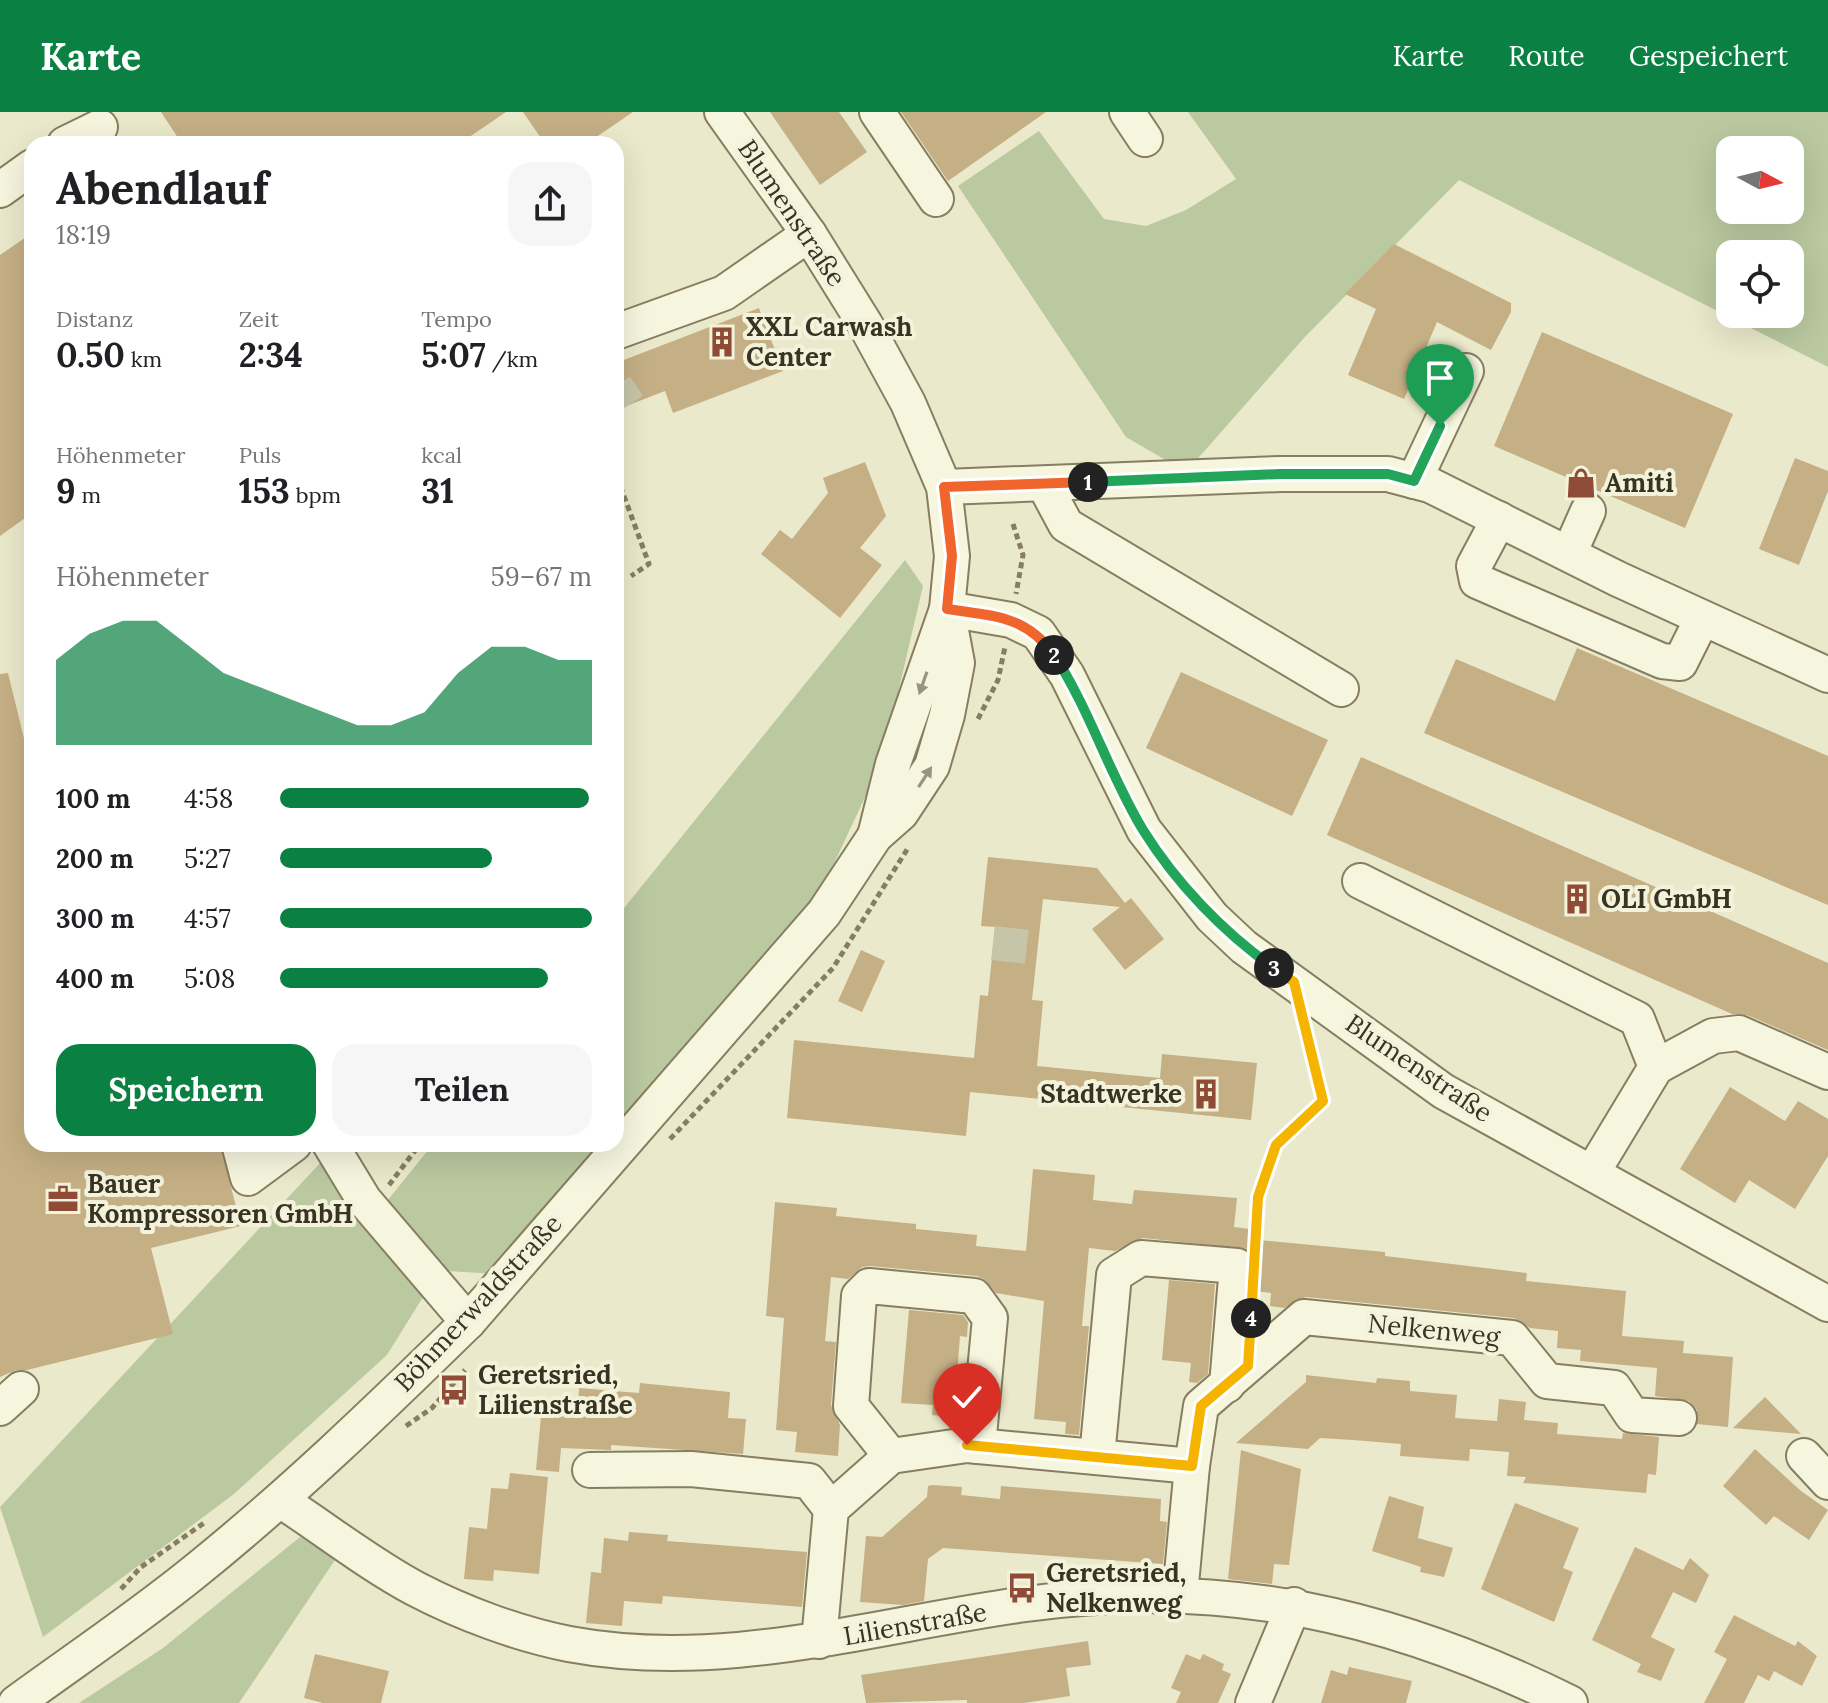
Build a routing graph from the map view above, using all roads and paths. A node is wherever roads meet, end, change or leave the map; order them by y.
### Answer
1 (722, 112) edge
2 (877, 112) edge
3 (24, 173) edge
4 (0, 190) edge
5 (936, 199) dead end
6 (809, 234) junction
7 (624, 329) edge
8 (1466, 371) dead end
9 (1414, 481) junction
10 (1044, 484) junction
11 (944, 487) junction
12 (624, 496) edge
13 (1588, 511) dead end
14 (1499, 519) junction
15 (1569, 554) junction
16 (631, 576) dead end
17 (947, 609) junction
18 (1702, 619) junction
19 (1828, 675) edge
20 (1341, 689) dead end
21 (1360, 881) dead end
22 (1305, 1026) dead end
23 (1656, 1067) junction
24 (1828, 1072) edge
25 (624, 1143) edge
26 (241, 1152) edge
27 (283, 1152) edge
28 (335, 1152) edge
29 (414, 1152) edge
30 (616, 1152) edge
31 (1592, 1173) junction
32 (370, 1207) junction
33 (1254, 1260) dead end
34 (1824, 1292) edge
35 (468, 1322) junction
36 (1227, 1385) junction
37 (1679, 1418) dead end
38 (978, 1446) junction
39 (891, 1456) junction
40 (1804, 1456) dead end
41 (1097, 1457) junction
42 (1192, 1466) junction
43 (590, 1470) dead end
44 (1828, 1482) edge
45 (280, 1500) junction
46 (831, 1509) junction
47 (1180, 1595) junction
48 (1294, 1605) junction
49 (819, 1641) junction
50 (0, 1693) edge
51 (5, 1703) edge
52 (16, 1703) edge
53 (1253, 1703) edge
54 (1569, 1703) edge

1 - 6 street, Blumenstraße
2 - 5 street
3 - 4 street
6 - 7 street
6 - 11 street, Blumenstraße
8 - 9 street
9 - 10 street
9 - 14 street
10 - 11 street
10 - 20 street
11 - 17 street, Blumenstraße
12 - 16 path
13 - 15 street
14 - 15 street
14 - 18 street
15 - 18 street
17 - 25 street, Böhmerwaldstraße
17 - 31 street, Blumenstraße
18 - 19 street
21 - 23 street
22 - 33 path
23 - 24 street
23 - 31 street
26 - 27 street
28 - 32 street
29 - 32 path
30 - 35 street, Böhmerwaldstraße
31 - 34 street, Blumenstraße
32 - 35 street
35 - 45 street, Böhmerwaldstraße
36 - 37 street, Nelkenweg
36 - 41 street
36 - 42 street, Nelkenweg
38 - 39 street
38 - 39 street
38 - 41 street
39 - 46 street
40 - 44 street
41 - 42 street
42 - 47 street, Nelkenweg
43 - 46 street
45 - 49 street, Lilienstraße
45 - 52 street, Böhmerwaldstraße
46 - 49 street
47 - 48 street, Lilienstraße
47 - 49 street, Lilienstraße
48 - 53 street
48 - 54 street, Lilienstraße
50 - 51 street

